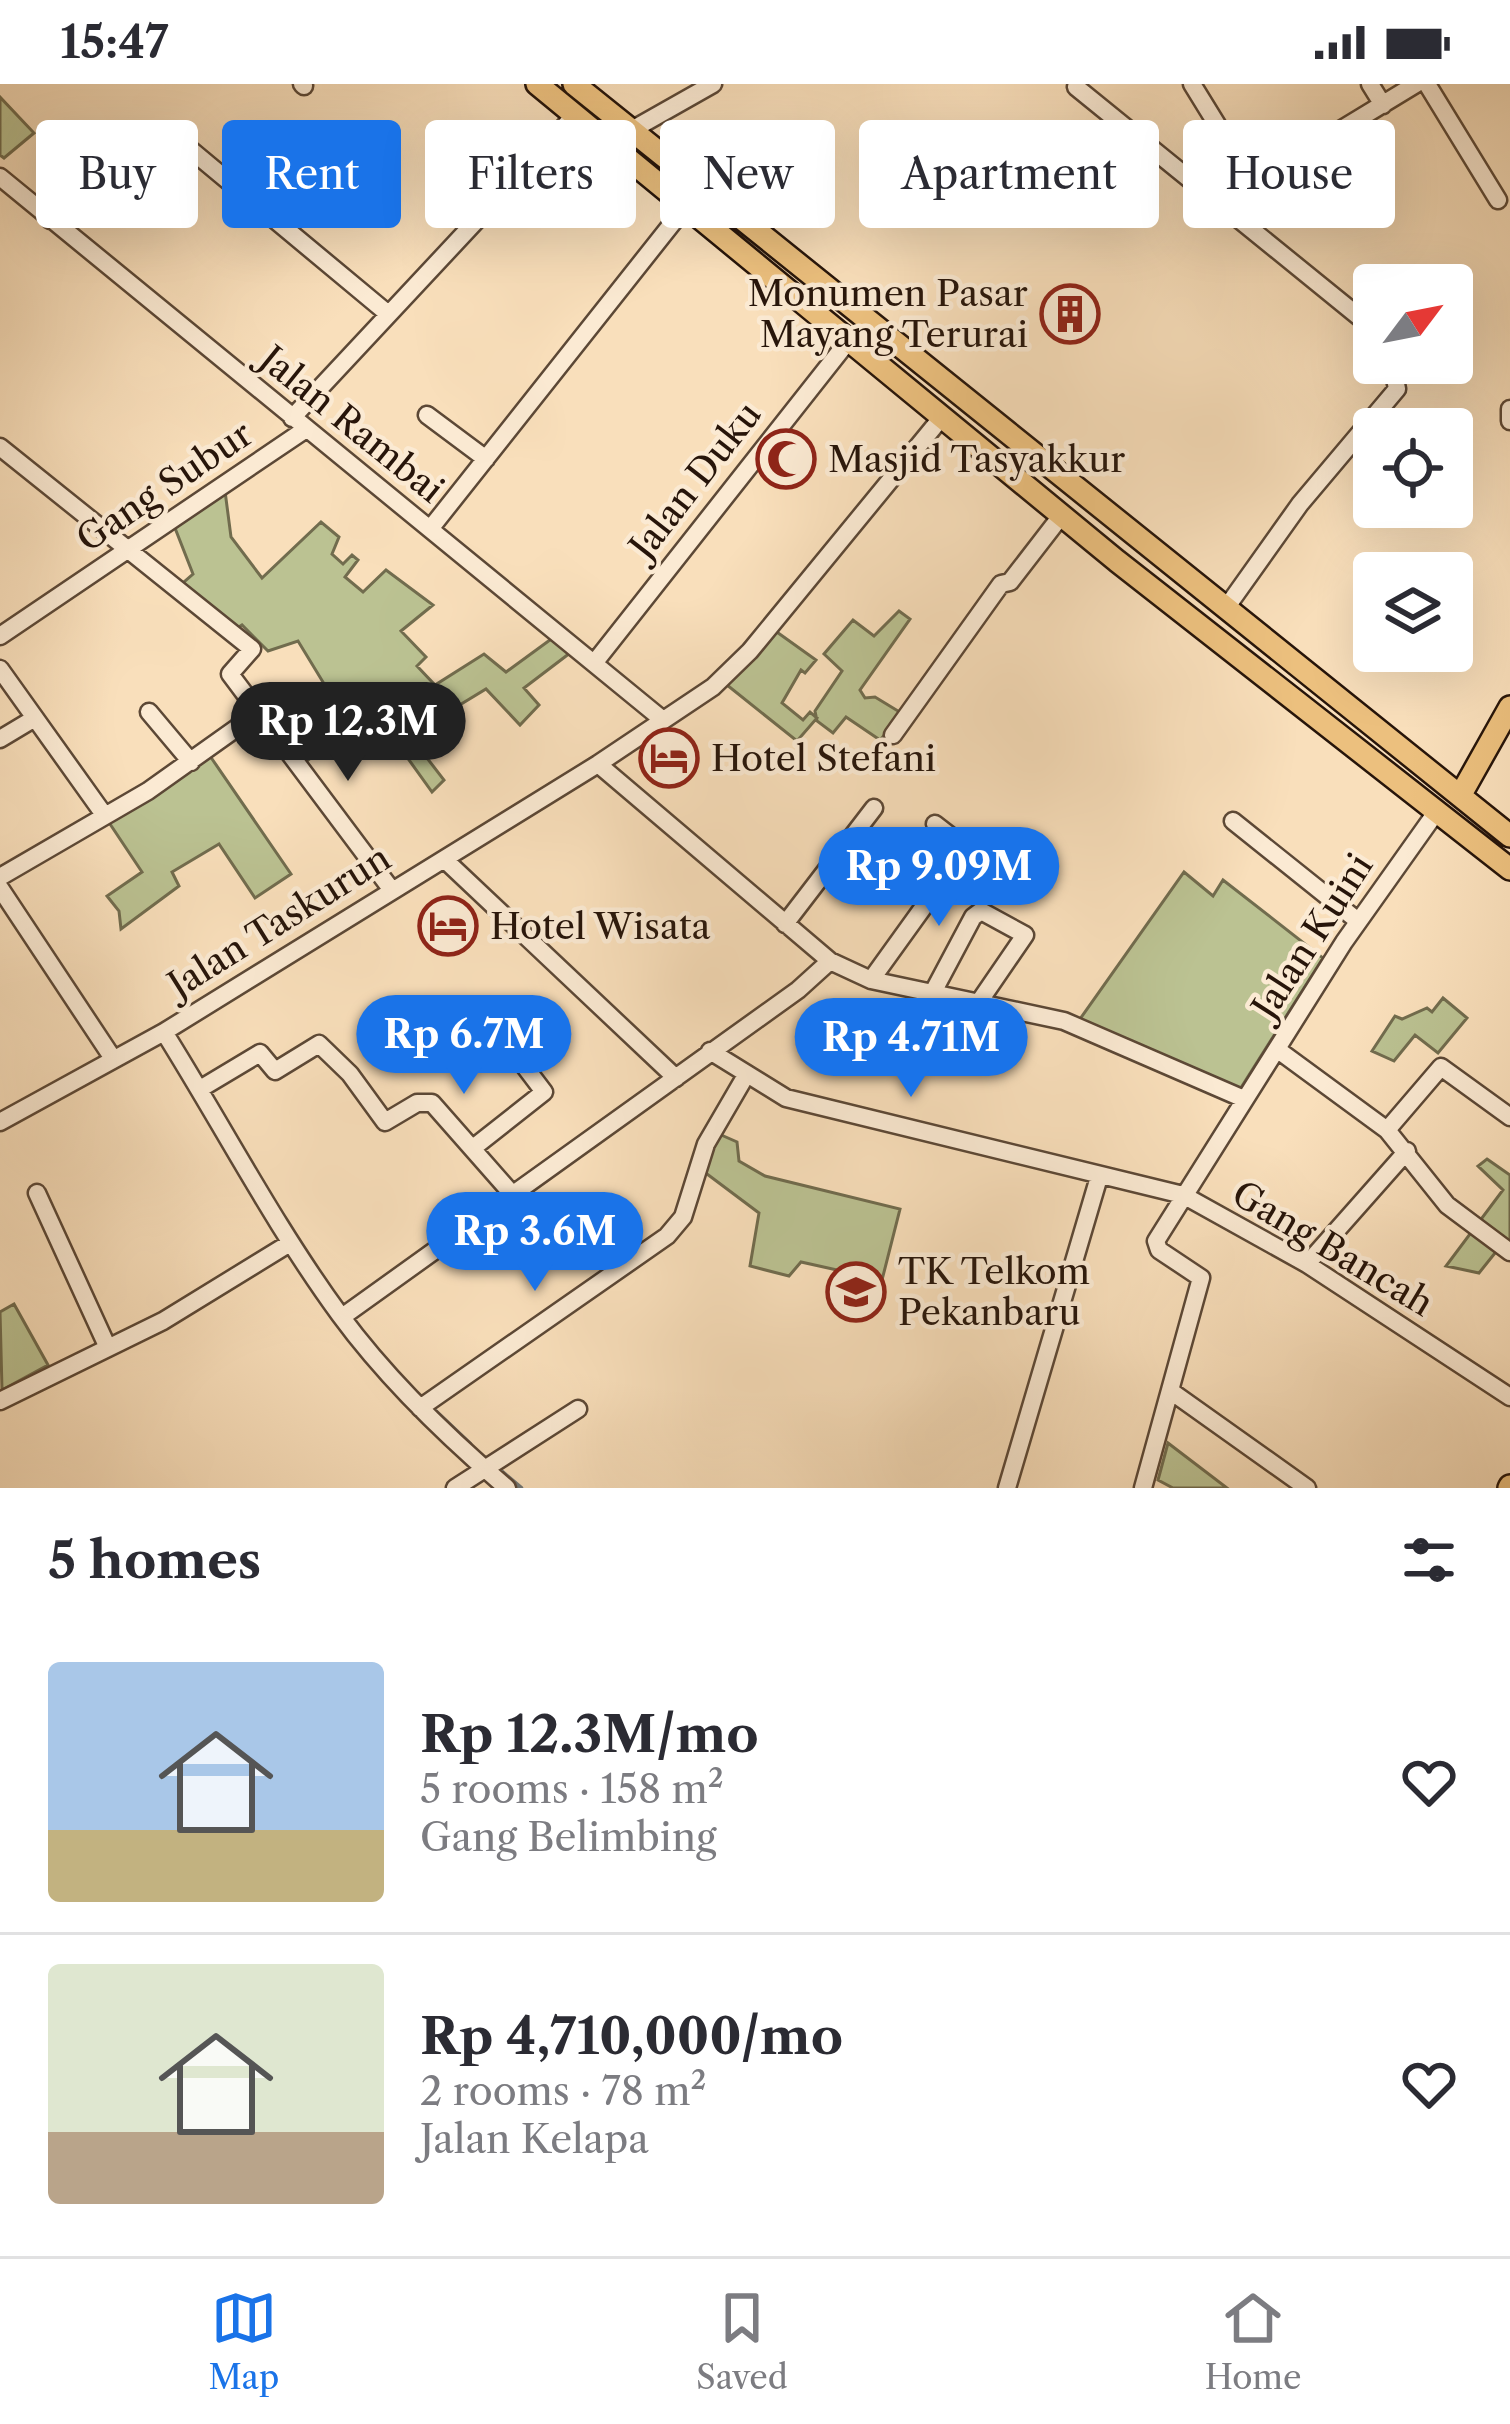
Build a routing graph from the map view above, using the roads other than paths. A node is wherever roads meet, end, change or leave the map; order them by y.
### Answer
1 (537, 84) edge
2 (574, 84) edge
3 (713, 84) edge
4 (1192, 84) edge
5 (1370, 84) edge
6 (1416, 84) edge
7 (1427, 84) edge
8 (1076, 87) dead end
9 (1383, 104) junction
10 (575, 115) junction
11 (617, 120) edge
12 (1214, 120) edge
13 (1357, 120) edge
14 (636, 128) edge
15 (636, 136) edge
16 (198, 156) edge
17 (1183, 174) edge
18 (0, 177) edge
19 (660, 185) edge
20 (1498, 200) dead end
21 (36, 208) edge
22 (60, 228) edge
23 (669, 228) edge
24 (713, 228) edge
25 (1249, 228) edge
26 (1353, 311) edge
27 (387, 313) junction
28 (849, 340) junction
29 (1396, 384) edge
30 (1510, 409) edge
31 (427, 415) dead end
32 (942, 417) junction
33 (1510, 421) edge
34 (299, 424) junction
35 (0, 447) edge
36 (486, 459) junction
37 (1061, 515) junction
38 (430, 529) junction
39 (127, 551) junction
40 (1226, 608) junction
41 (0, 636) edge
42 (595, 662) junction
43 (0, 669) edge
44 (1510, 707) edge
45 (262, 710) junction
46 (149, 712) dead end
47 (35, 718) junction
48 (664, 720) junction
49 (893, 735) dead end
50 (0, 739) edge
51 (190, 763) junction
52 (598, 764) junction
53 (1460, 796) junction
54 (874, 808) dead end
55 (1437, 812) junction
56 (105, 816) junction
57 (1233, 821) dead end
58 (935, 824) dead end
59 (1510, 836) edge
60 (444, 859) junction
61 (1510, 869) edge
62 (0, 877) edge
63 (0, 888) edge
64 (391, 890) junction
65 (1358, 922) junction
66 (785, 924) junction
67 (830, 961) junction
68 (871, 980) junction
69 (932, 996) junction
70 (977, 1005) junction
71 (164, 1032) junction
72 (1277, 1050) junction
73 (710, 1052) junction
74 (112, 1058) junction
75 (519, 1059) dead end
76 (745, 1077) junction
77 (676, 1078) junction
78 (200, 1089) junction
79 (1244, 1099) junction
80 (1510, 1117) edge
81 (0, 1122) edge
82 (1388, 1130) junction
83 (473, 1148) junction
84 (1407, 1151) junction
85 (1099, 1177) junction
86 (37, 1193) dead end
87 (513, 1195) junction
88 (1183, 1195) junction
89 (290, 1243) junction
90 (1510, 1252) edge
91 (1307, 1264) junction
92 (342, 1317) junction
93 (108, 1348) junction
94 (1172, 1391) junction
95 (1510, 1397) edge
96 (0, 1401) edge
97 (421, 1408) junction
98 (578, 1409) dead end
99 (483, 1467) junction
100 (454, 1488) edge
101 (506, 1488) edge
102 (1007, 1488) edge
103 (1143, 1488) edge
104 (1307, 1488) edge

1 - 10 main road
2 - 11 main road
3 - 14 street
4 - 12 street
5 - 9 street
6 - 9 street
7 - 20 street
8 - 17 street
9 - 13 street
10 - 19 main road
10 - 27 street, Gang Subur
15 - 40 main road
16 - 27 street
18 - 21 street, Jalan Rambai
22 - 34 street, Jalan Rambai
23 - 36 street
24 - 28 main road
25 - 26 street
27 - 34 street, Gang Subur
28 - 32 main road
28 - 42 street, Jalan Duku
29 - 40 street
30 - 33 street
31 - 36 street
32 - 37 main road
32 - 48 street, Jalan Taskurun
34 - 38 street, Jalan Rambai
34 - 39 street, Gang Subur
35 - 39 street
36 - 38 street
37 - 49 street
37 - 55 main road
38 - 42 street, Jalan Rambai
39 - 41 street, Gang Subur
39 - 45 street
40 - 53 main road
42 - 48 street, Jalan Rambai
43 - 47 street
44 - 53 main road
45 - 51 street
45 - 64 street
46 - 51 street
47 - 50 street
47 - 56 street
48 - 52 street, Jalan Taskurun
51 - 56 street
52 - 60 street, Jalan Taskurun
52 - 66 street
53 - 59 main road
54 - 66 street
55 - 61 main road
55 - 65 street, Jalan Kuini
56 - 62 street
57 - 65 street
58 - 68 street
60 - 64 street, Jalan Taskurun
60 - 77 street
63 - 74 street
64 - 71 street, Jalan Taskurun
65 - 72 street, Jalan Kuini
66 - 67 street
67 - 68 street
67 - 73 street
68 - 69 street
69 - 70 street
69 - 70 street
70 - 79 street
71 - 74 street, Jalan Taskurun
71 - 78 street
72 - 79 street, Jalan Kuini
72 - 82 street
73 - 76 street, Gang Bancah
73 - 77 street
74 - 81 street, Jalan Taskurun
75 - 83 street
76 - 85 street, Gang Bancah
76 - 97 street
77 - 87 street
78 - 83 street
78 - 89 street
79 - 88 street, Jalan Kuini
80 - 82 street
82 - 84 street
83 - 87 street
84 - 90 street
84 - 91 street
85 - 88 street, Gang Bancah
85 - 102 street
86 - 93 street
87 - 92 street
88 - 91 street, Gang Bancah
88 - 94 street, Jalan Kuini
89 - 92 street
89 - 93 street
91 - 95 street, Gang Bancah
92 - 97 street
93 - 96 street
94 - 103 street
94 - 104 street
97 - 99 street
98 - 99 street
99 - 100 street
99 - 101 street

